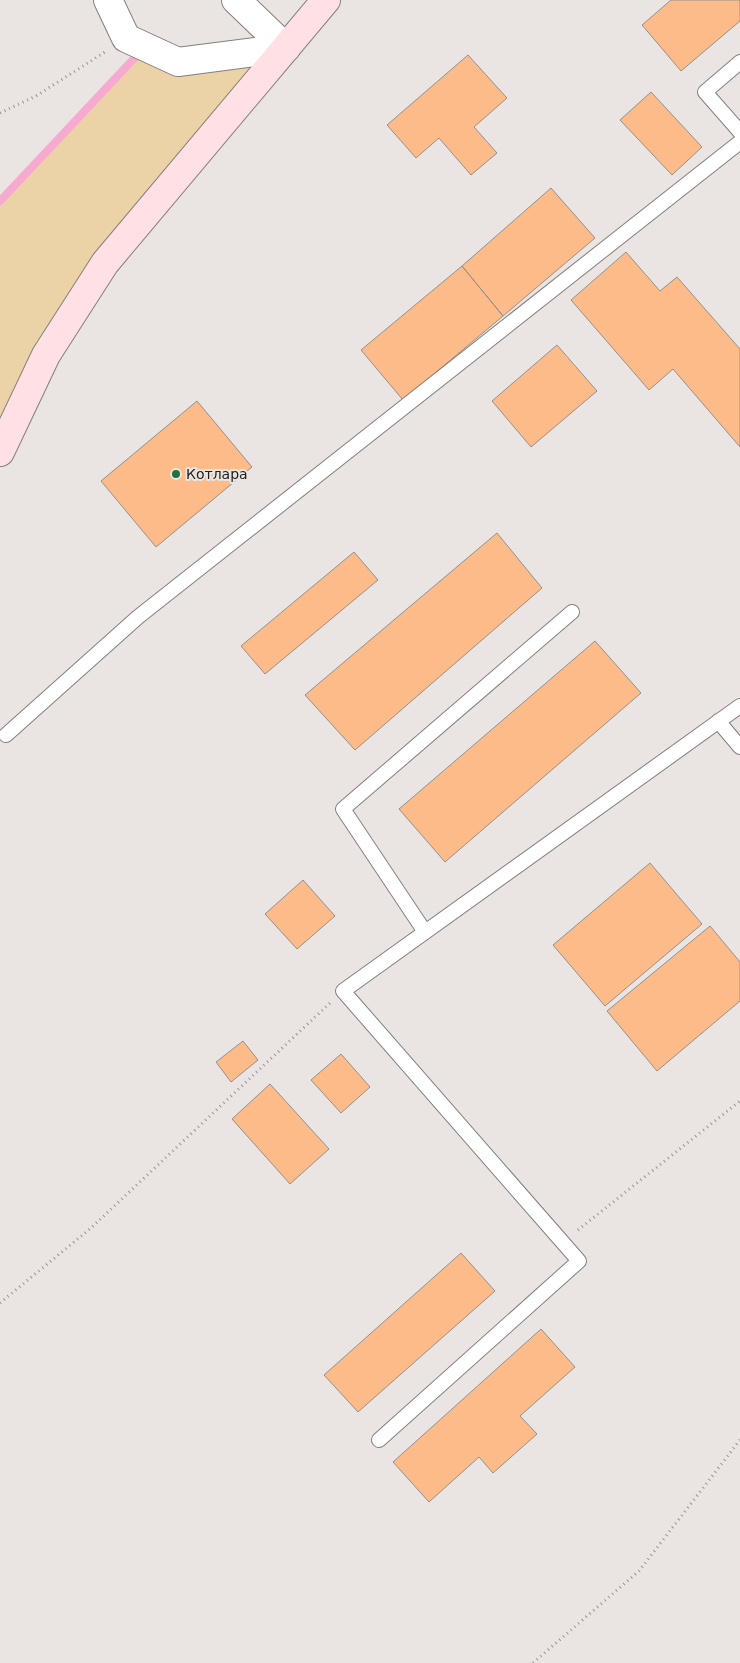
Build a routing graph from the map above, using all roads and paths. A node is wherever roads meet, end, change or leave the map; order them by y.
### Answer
1 (108, 0) edge
2 (236, 0) edge
3 (326, 0) edge
4 (126, 38) junction
5 (286, 48) junction
6 (740, 62) edge
7 (0, 113) edge
8 (740, 132) edge
9 (740, 142) edge
10 (0, 452) edge
11 (572, 612) dead end
12 (740, 706) edge
13 (718, 721) junction
14 (6, 735) dead end
15 (740, 747) edge
16 (425, 932) junction
17 (343, 991) junction
18 (740, 1101) edge
19 (563, 1242) junction
20 (0, 1303) edge
21 (379, 1440) dead end
22 (740, 1440) edge
23 (533, 1663) edge

1 - 4 street
2 - 5 street
3 - 5 main road
4 - 5 street
4 - 7 path
5 - 10 main road
6 - 8 lane
9 - 14 lane
11 - 16 lane
12 - 13 lane
13 - 15 lane
13 - 16 lane
16 - 17 lane
17 - 19 lane
17 - 20 path
18 - 19 path
19 - 21 lane
22 - 23 path

